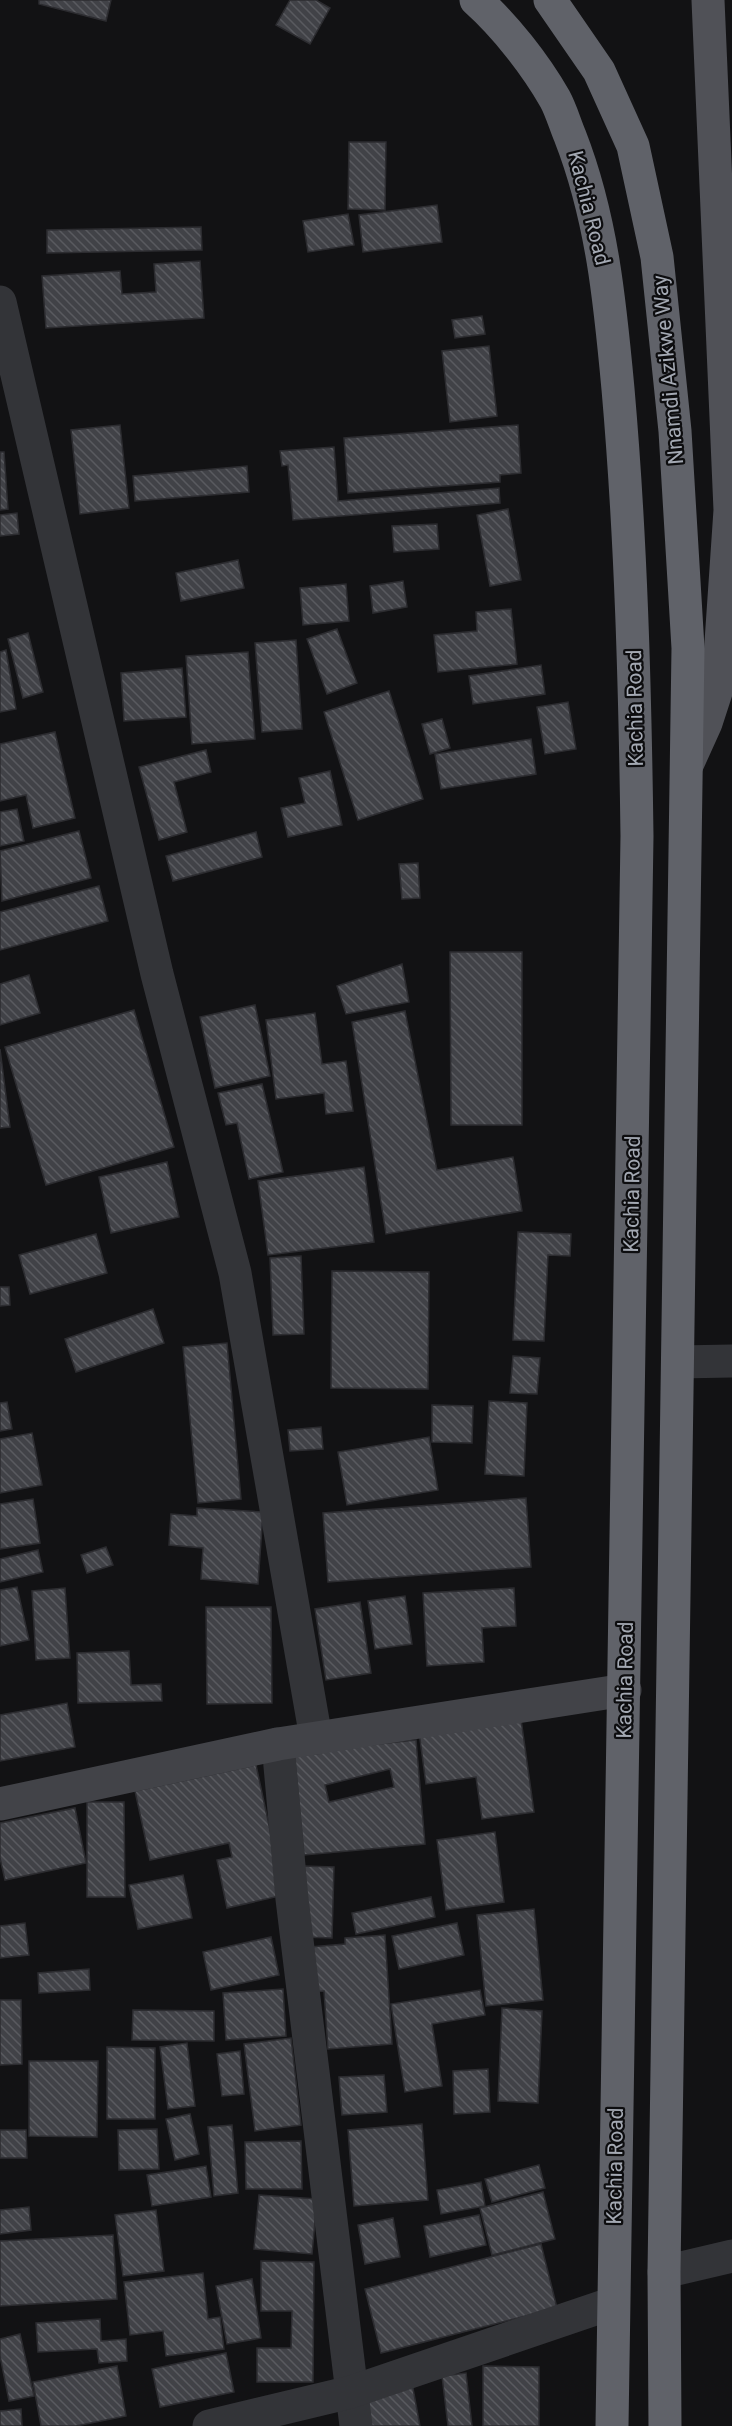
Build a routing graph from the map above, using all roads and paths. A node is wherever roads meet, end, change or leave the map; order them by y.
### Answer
1 (476, 0) edge
2 (550, 0) edge
3 (708, 0) edge
4 (0, 302) edge
5 (725, 685) edge
6 (687, 765) junction
7 (732, 1360) edge
8 (678, 1362) junction
9 (625, 1690) junction
10 (316, 1738) junction
11 (278, 1744) junction
12 (0, 1804) edge
13 (732, 2256) edge
14 (664, 2272) junction
15 (613, 2303) junction
16 (351, 2392) junction
17 (209, 2426) edge
18 (356, 2426) edge
19 (612, 2426) edge
20 (664, 2426) edge

1 - 9 highway, Kachia Road
2 - 6 highway, Nnamdi Azikwe Way
3 - 5 main road
4 - 10 street
5 - 6 main road
6 - 8 highway
7 - 8 street
8 - 14 highway
9 - 10 street
9 - 15 highway, Kachia Road
10 - 11 street
11 - 12 street
11 - 16 street
13 - 14 street
14 - 20 highway
15 - 16 street
15 - 19 highway, Kachia Road
16 - 17 street
16 - 18 street

